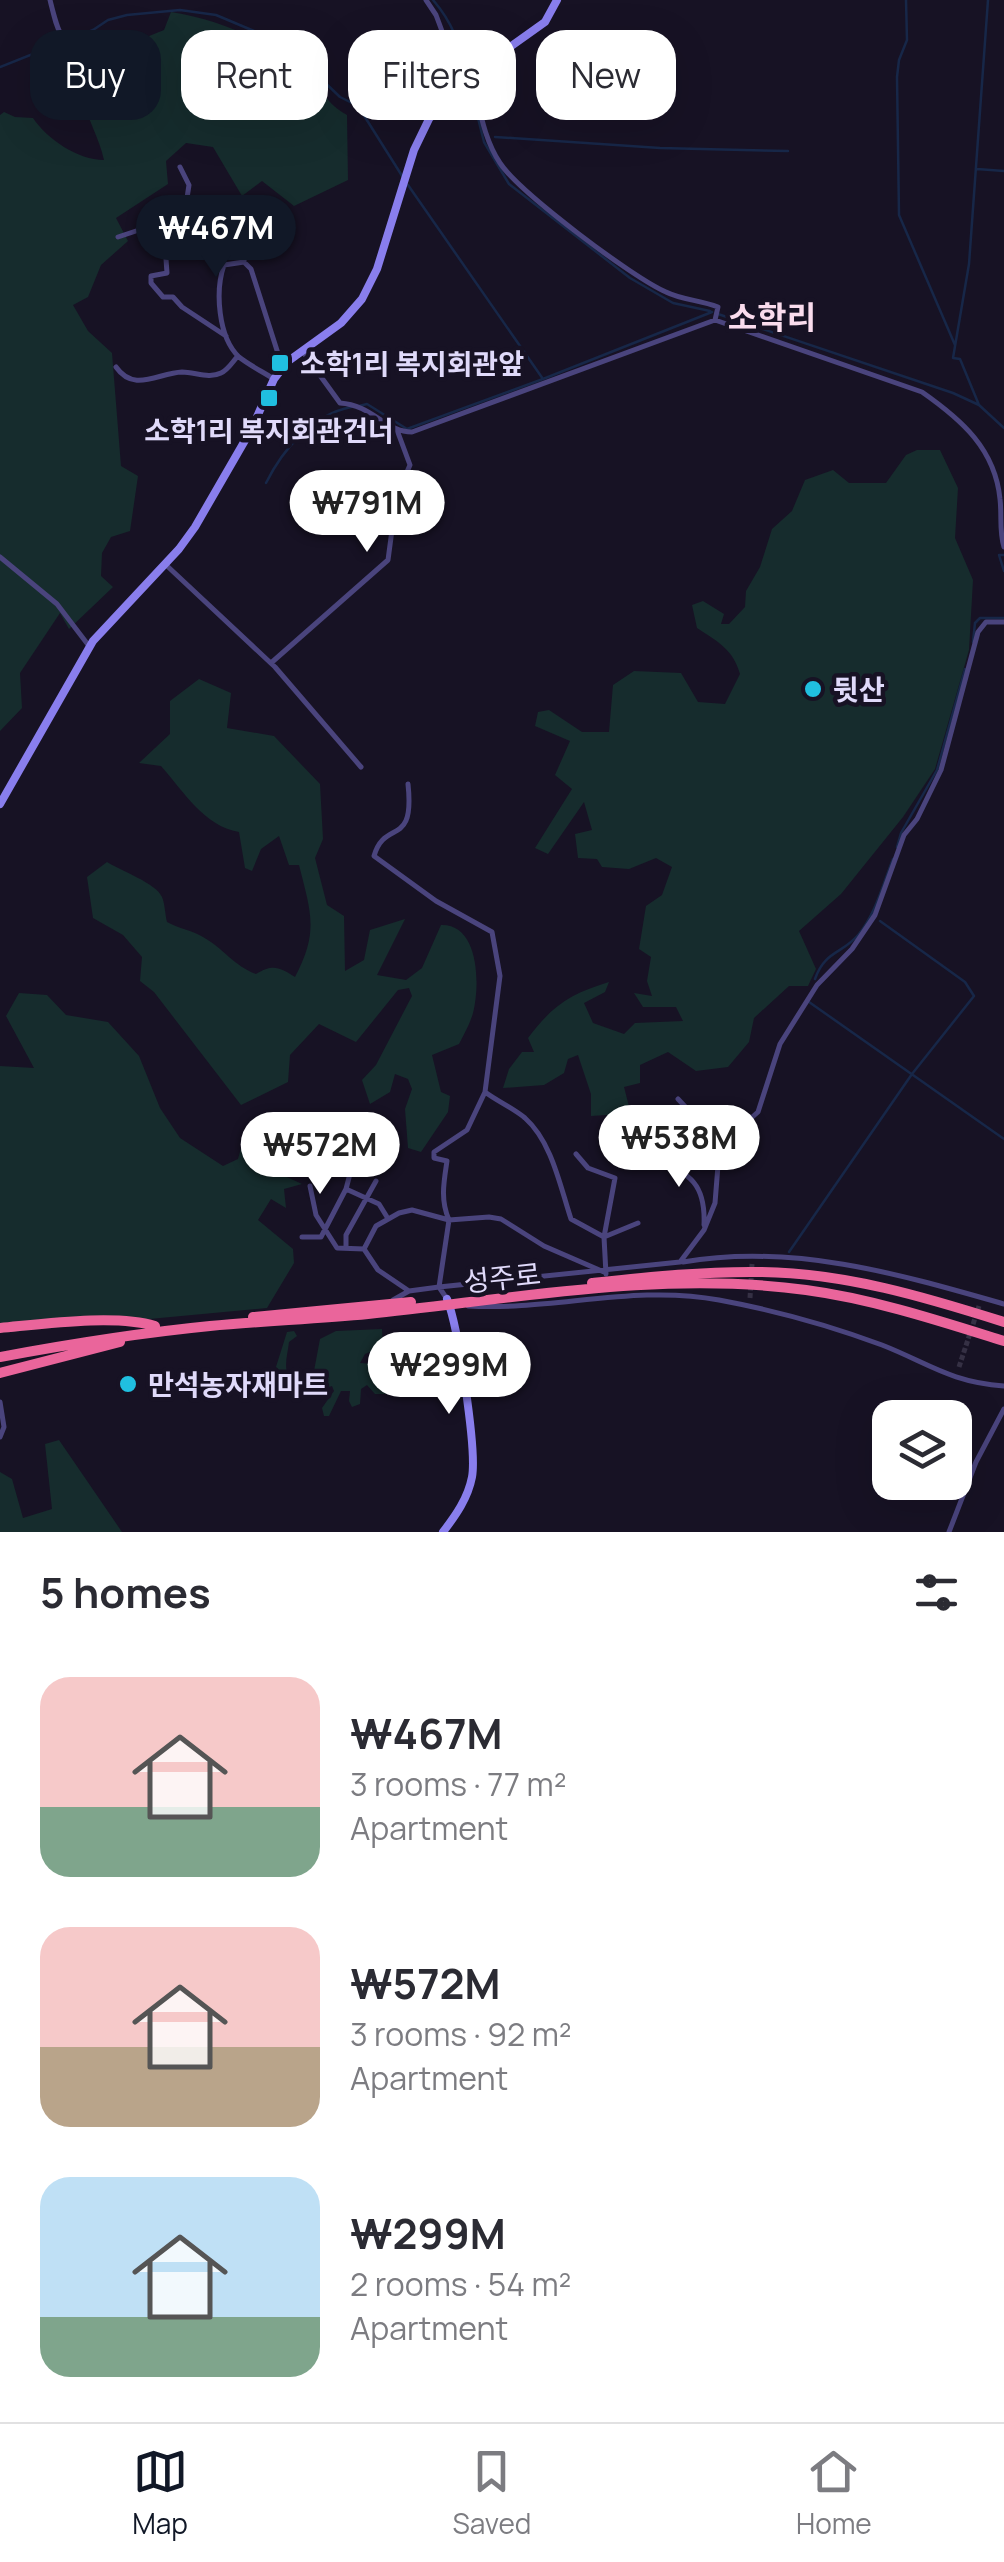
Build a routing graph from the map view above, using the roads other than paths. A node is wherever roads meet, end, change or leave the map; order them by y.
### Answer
1 (50, 0) edge
2 (426, 0) edge
3 (557, 0) edge
4 (58, 30) edge
5 (443, 30) edge
6 (516, 43) edge
7 (427, 120) edge
8 (481, 120) edge
9 (180, 167) dead end
10 (226, 206) dead end
11 (118, 236) dead end
12 (195, 244) junction
13 (166, 260) dead end
14 (244, 262) junction
15 (224, 264) junction
16 (716, 320) junction
17 (226, 336) junction
18 (302, 351) junction
19 (238, 356) junction
20 (116, 367) dead end
21 (281, 370) junction
22 (274, 378) junction
23 (398, 430) junction
24 (1004, 547) edge
25 (0, 557) edge
26 (166, 564) junction
27 (1004, 622) edge
28 (90, 648) junction
29 (271, 663) junction
30 (361, 767) dead end
31 (408, 784) dead end
32 (0, 804) edge
33 (484, 1092) junction
34 (678, 1099) dead end
35 (732, 1136) junction
36 (576, 1154) dead end
37 (652, 1155) dead end
38 (350, 1170) dead end
39 (376, 1182) dead end
40 (310, 1186) dead end
41 (346, 1189) junction
42 (366, 1196) junction
43 (387, 1218) junction
44 (449, 1220) junction
45 (638, 1223) dead end
46 (327, 1229) junction
47 (704, 1230) junction
48 (604, 1237) junction
49 (302, 1238) dead end
50 (346, 1248) junction
51 (364, 1249) junction
52 (752, 1254) junction
53 (680, 1262) junction
54 (752, 1264) tunnel mouth
55 (606, 1277) junction
56 (439, 1288) junction
57 (409, 1292) junction
58 (750, 1298) tunnel mouth
59 (982, 1298) junction
60 (448, 1302) junction
61 (1004, 1304) edge
62 (382, 1305) junction
63 (978, 1306) tunnel mouth
64 (749, 1307) junction
65 (1004, 1322) edge
66 (156, 1326) junction
67 (0, 1328) edge
68 (142, 1333) junction
69 (1004, 1342) edge
70 (0, 1354) edge
71 (959, 1367) tunnel mouth
72 (0, 1373) edge
73 (954, 1378) junction
74 (1004, 1386) edge
75 (0, 1402) edge
76 (1004, 1409) edge
77 (0, 1437) edge
78 (443, 1532) edge
79 (948, 1532) edge

1 - 4 street
2 - 5 street
3 - 6 street
7 - 18 street
8 - 16 street
9 - 12 street
10 - 14 street
11 - 12 street
12 - 15 street
13 - 17 street
14 - 15 street
14 - 21 street
15 - 17 street
16 - 23 street
16 - 24 street
17 - 19 street
18 - 21 street
18 - 23 street
19 - 20 street
19 - 22 street
21 - 22 street
22 - 26 street
23 - 29 street
25 - 28 street
26 - 28 street
26 - 29 street
27 - 35 street
28 - 32 street
29 - 30 street
31 - 33 street
33 - 44 street
33 - 48 street
34 - 35 street
35 - 47 street
36 - 48 street
37 - 47 street
38 - 41 street
39 - 42 street
40 - 46 street
41 - 42 street
41 - 46 street
42 - 43 street
42 - 50 street
43 - 44 street
43 - 51 street
44 - 55 street
44 - 56 street
45 - 48 street
46 - 49 street
46 - 50 street
47 - 53 street
48 - 55 street
50 - 51 street
51 - 57 street
52 - 53 street
52 - 54 street
52 - 59 street
53 - 55 street
55 - 56 street
55 - 60 highway, 성주로
55 - 65 highway, 성주로
56 - 57 street
56 - 60 street
57 - 62 street
58 - 64 street
59 - 61 street
59 - 63 street
60 - 62 highway, 성주로
60 - 64 street
60 - 68 highway, 성주로
60 - 69 highway, 성주로
60 - 78 street
62 - 66 highway, 성주로
64 - 73 street
66 - 67 highway
66 - 70 highway, 성주로
68 - 70 highway, 성주로
68 - 72 highway
71 - 73 street
73 - 74 street
75 - 77 street
76 - 79 street

